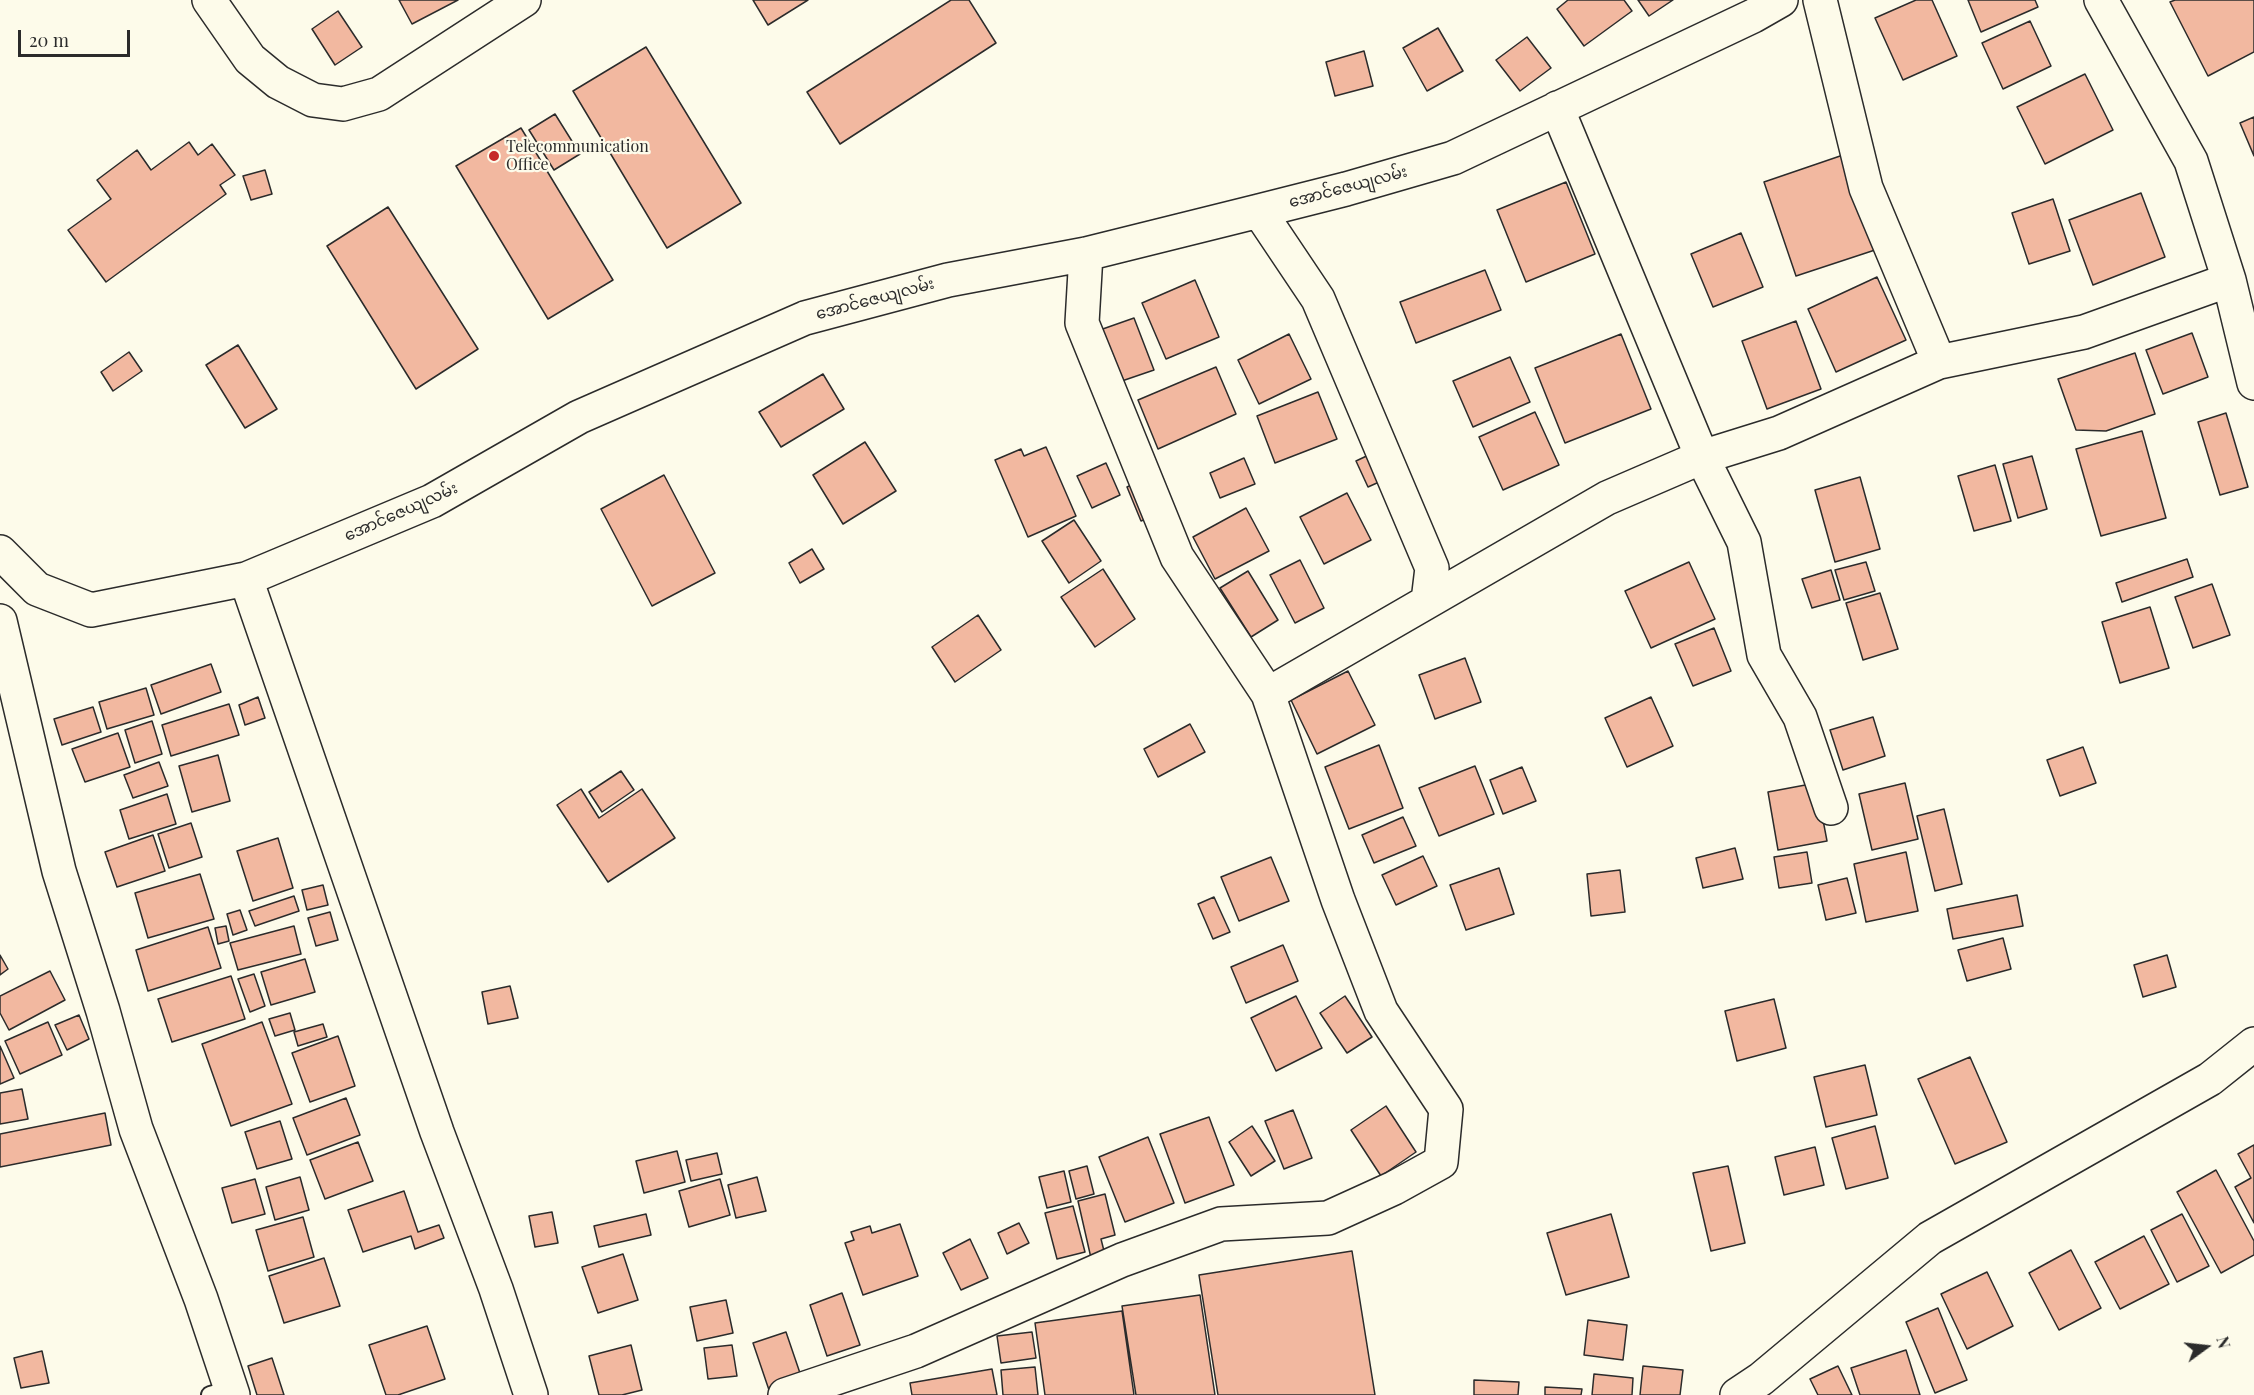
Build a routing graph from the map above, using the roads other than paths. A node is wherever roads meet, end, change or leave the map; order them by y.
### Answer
1 (208, 0) edge
2 (524, 0) edge
3 (1781, 0) edge
4 (1820, 0) edge
5 (2101, 0) edge
6 (1747, 8) edge
7 (1557, 108) junction
8 (1259, 211) junction
9 (1086, 254) junction
10 (2229, 280) junction
11 (1939, 362) junction
12 (2254, 383) edge
13 (1702, 457) junction
14 (0, 552) edge
15 (246, 579) junction
16 (1428, 601) junction
17 (0, 621) edge
18 (1268, 694) junction
19 (1831, 808) dead end
20 (2254, 1044) edge
21 (225, 1393) edge
22 (531, 1395) edge
23 (785, 1395) edge
24 (1737, 1395) edge

1 - 2 street
3 - 6 street, အောင်ဇေယျလမ်း
4 - 11 street
5 - 10 street
6 - 7 street, အောင်ဇေယျလမ်း
7 - 8 street, အောင်ဇေယျလမ်း
7 - 13 street
8 - 9 street, အောင်ဇေယျလမ်း
8 - 16 street
9 - 15 street, အောင်ဇေယျလမ်း
9 - 18 street
10 - 11 street
10 - 12 street
11 - 13 street
13 - 16 street
13 - 19 street
14 - 15 street, အောင်ဇေယျလမ်း
15 - 22 street
16 - 18 street
17 - 21 street
18 - 23 street
20 - 24 street

